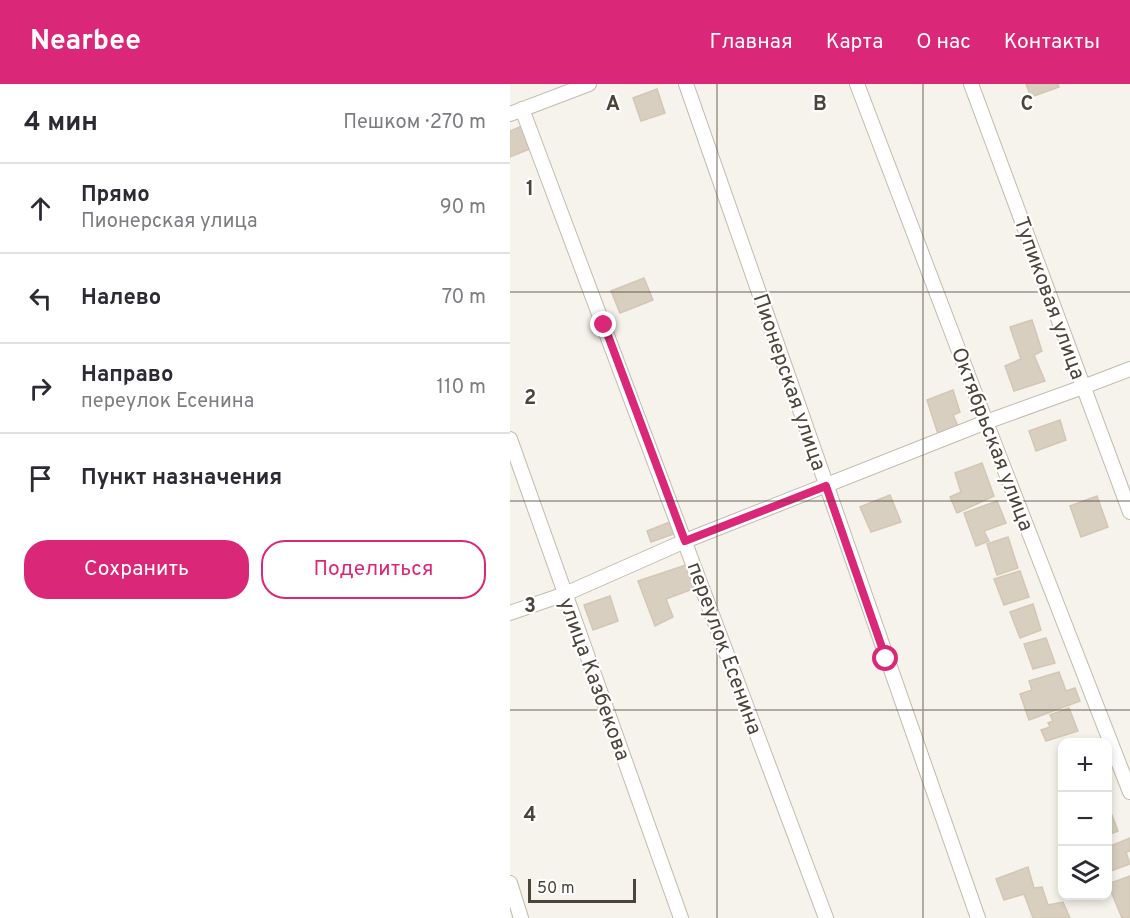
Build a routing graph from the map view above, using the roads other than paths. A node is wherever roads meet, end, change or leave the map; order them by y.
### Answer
1 (589, 84) edge
2 (686, 84) edge
3 (857, 84) edge
4 (971, 84) edge
5 (516, 112) edge
6 (1130, 369) edge
7 (1083, 387) junction
8 (986, 422) junction
9 (510, 439) edge
10 (826, 486) junction
11 (1130, 513) edge
12 (685, 541) junction
13 (565, 594) junction
14 (510, 613) edge
15 (1130, 792) edge
16 (510, 883) edge
17 (521, 918) edge
18 (681, 918) edge
19 (826, 918) edge
20 (978, 918) edge

1 - 5 street
2 - 10 street, Пионерская улица
3 - 8 street, Октябрьская улица
4 - 7 street, Тупиковая улица
5 - 12 street, переулок Есенина
6 - 7 street
7 - 8 street
7 - 11 street, Тупиковая улица
8 - 10 street
8 - 15 street, Октябрьская улица
9 - 13 street, улица Казбекова
10 - 12 street
10 - 20 street, Пионерская улица
12 - 13 street
12 - 19 street, переулок Есенина
13 - 14 street
13 - 18 street, улица Казбекова
16 - 17 street

